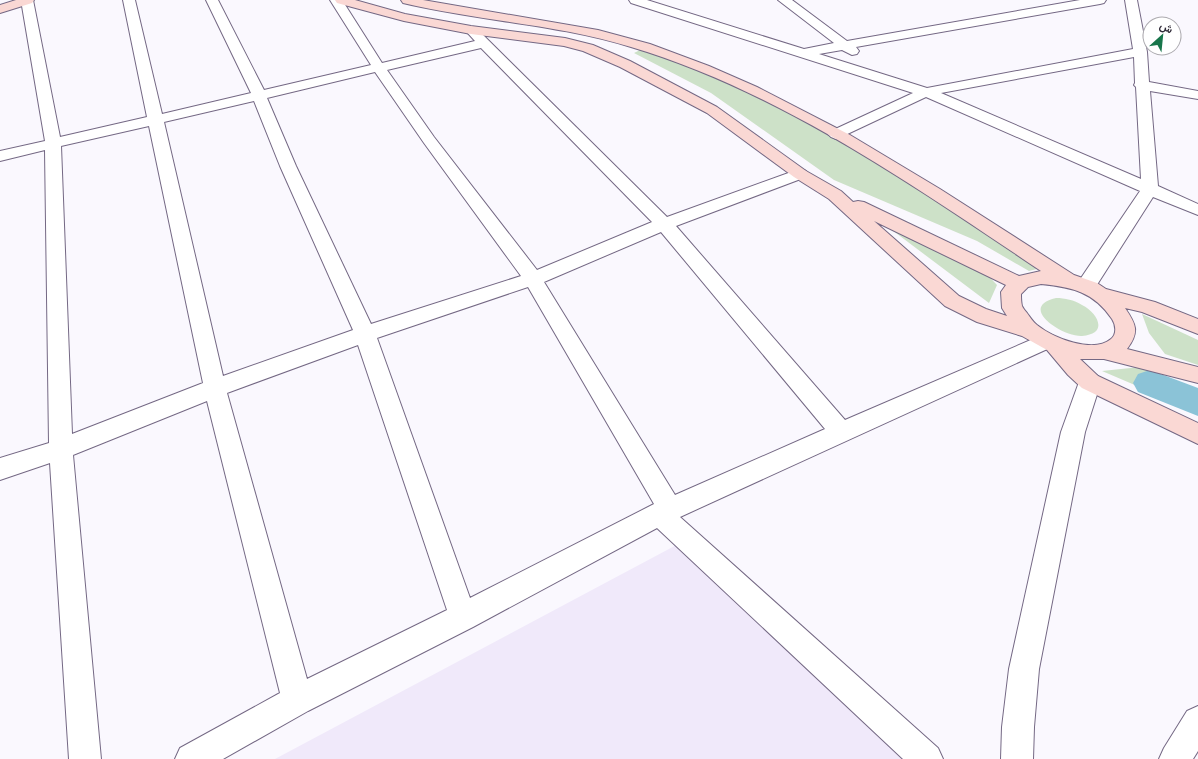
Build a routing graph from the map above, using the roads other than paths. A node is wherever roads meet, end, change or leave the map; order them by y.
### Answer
1 (27, 0) edge
2 (129, 0) edge
3 (212, 0) edge
4 (336, 0) edge
5 (341, 0) edge
6 (407, 0) edge
7 (635, 0) edge
8 (784, 0) edge
9 (1100, 0) edge
10 (1131, 0) edge
11 (0, 9) edge
12 (471, 30) junction
13 (484, 43) junction
14 (847, 46) junction
15 (802, 52) junction
16 (1140, 52) junction
17 (379, 68) junction
18 (879, 76) junction
19 (1141, 85) junction
20 (926, 92) junction
21 (259, 95) junction
22 (1198, 95) edge
23 (156, 120) junction
24 (836, 134) junction
25 (53, 143) junction
26 (0, 156) edge
27 (800, 174) junction
28 (1150, 189) junction
29 (835, 196) junction
30 (1198, 210) edge
31 (664, 224) junction
32 (533, 279) junction
33 (1019, 283) junction
34 (1085, 287) junction
35 (1198, 327) edge
36 (365, 334) junction
37 (1044, 339) junction
38 (1103, 351) junction
39 (1198, 375) edge
40 (1090, 382) junction
41 (215, 388) junction
42 (841, 432) junction
43 (1198, 434) edge
44 (61, 449) junction
45 (0, 469) edge
46 (664, 511) junction
47 (463, 617) junction
48 (298, 700) junction
49 (1198, 722) edge
50 (85, 759) edge
51 (191, 759) edge
52 (926, 759) edge
53 (1017, 759) edge
54 (1175, 759) edge

1 - 11 main road
1 - 25 street
2 - 23 street
3 - 21 street
4 - 17 street
5 - 12 main road
6 - 24 main road
7 - 15 street
8 - 14 street
9 - 14 street
10 - 16 street
12 - 13 street
12 - 27 main road
13 - 17 street
13 - 31 street
14 - 15 street
14 - 18 street
15 - 18 street
16 - 19 street
16 - 20 street
17 - 21 street
17 - 32 street
18 - 20 street
19 - 22 street
19 - 28 street
20 - 24 street
20 - 28 street
21 - 23 street
21 - 36 street
23 - 25 street
23 - 41 street
24 - 34 main road
25 - 26 street
25 - 44 street
27 - 29 main road
27 - 31 street
28 - 30 street
28 - 34 street
29 - 33 main road
29 - 37 main road
31 - 32 street
31 - 42 street
32 - 36 street
32 - 46 street
33 - 34 main road
33 - 37 main road
34 - 35 main road
34 - 38 main road
36 - 41 street
36 - 47 street
37 - 38 main road
37 - 40 main road
37 - 42 street
38 - 39 main road
40 - 43 main road
40 - 53 street
41 - 44 street
41 - 48 street
42 - 46 street
44 - 45 street
44 - 50 street
46 - 47 street
46 - 52 street
47 - 48 street
48 - 51 street
49 - 54 street

